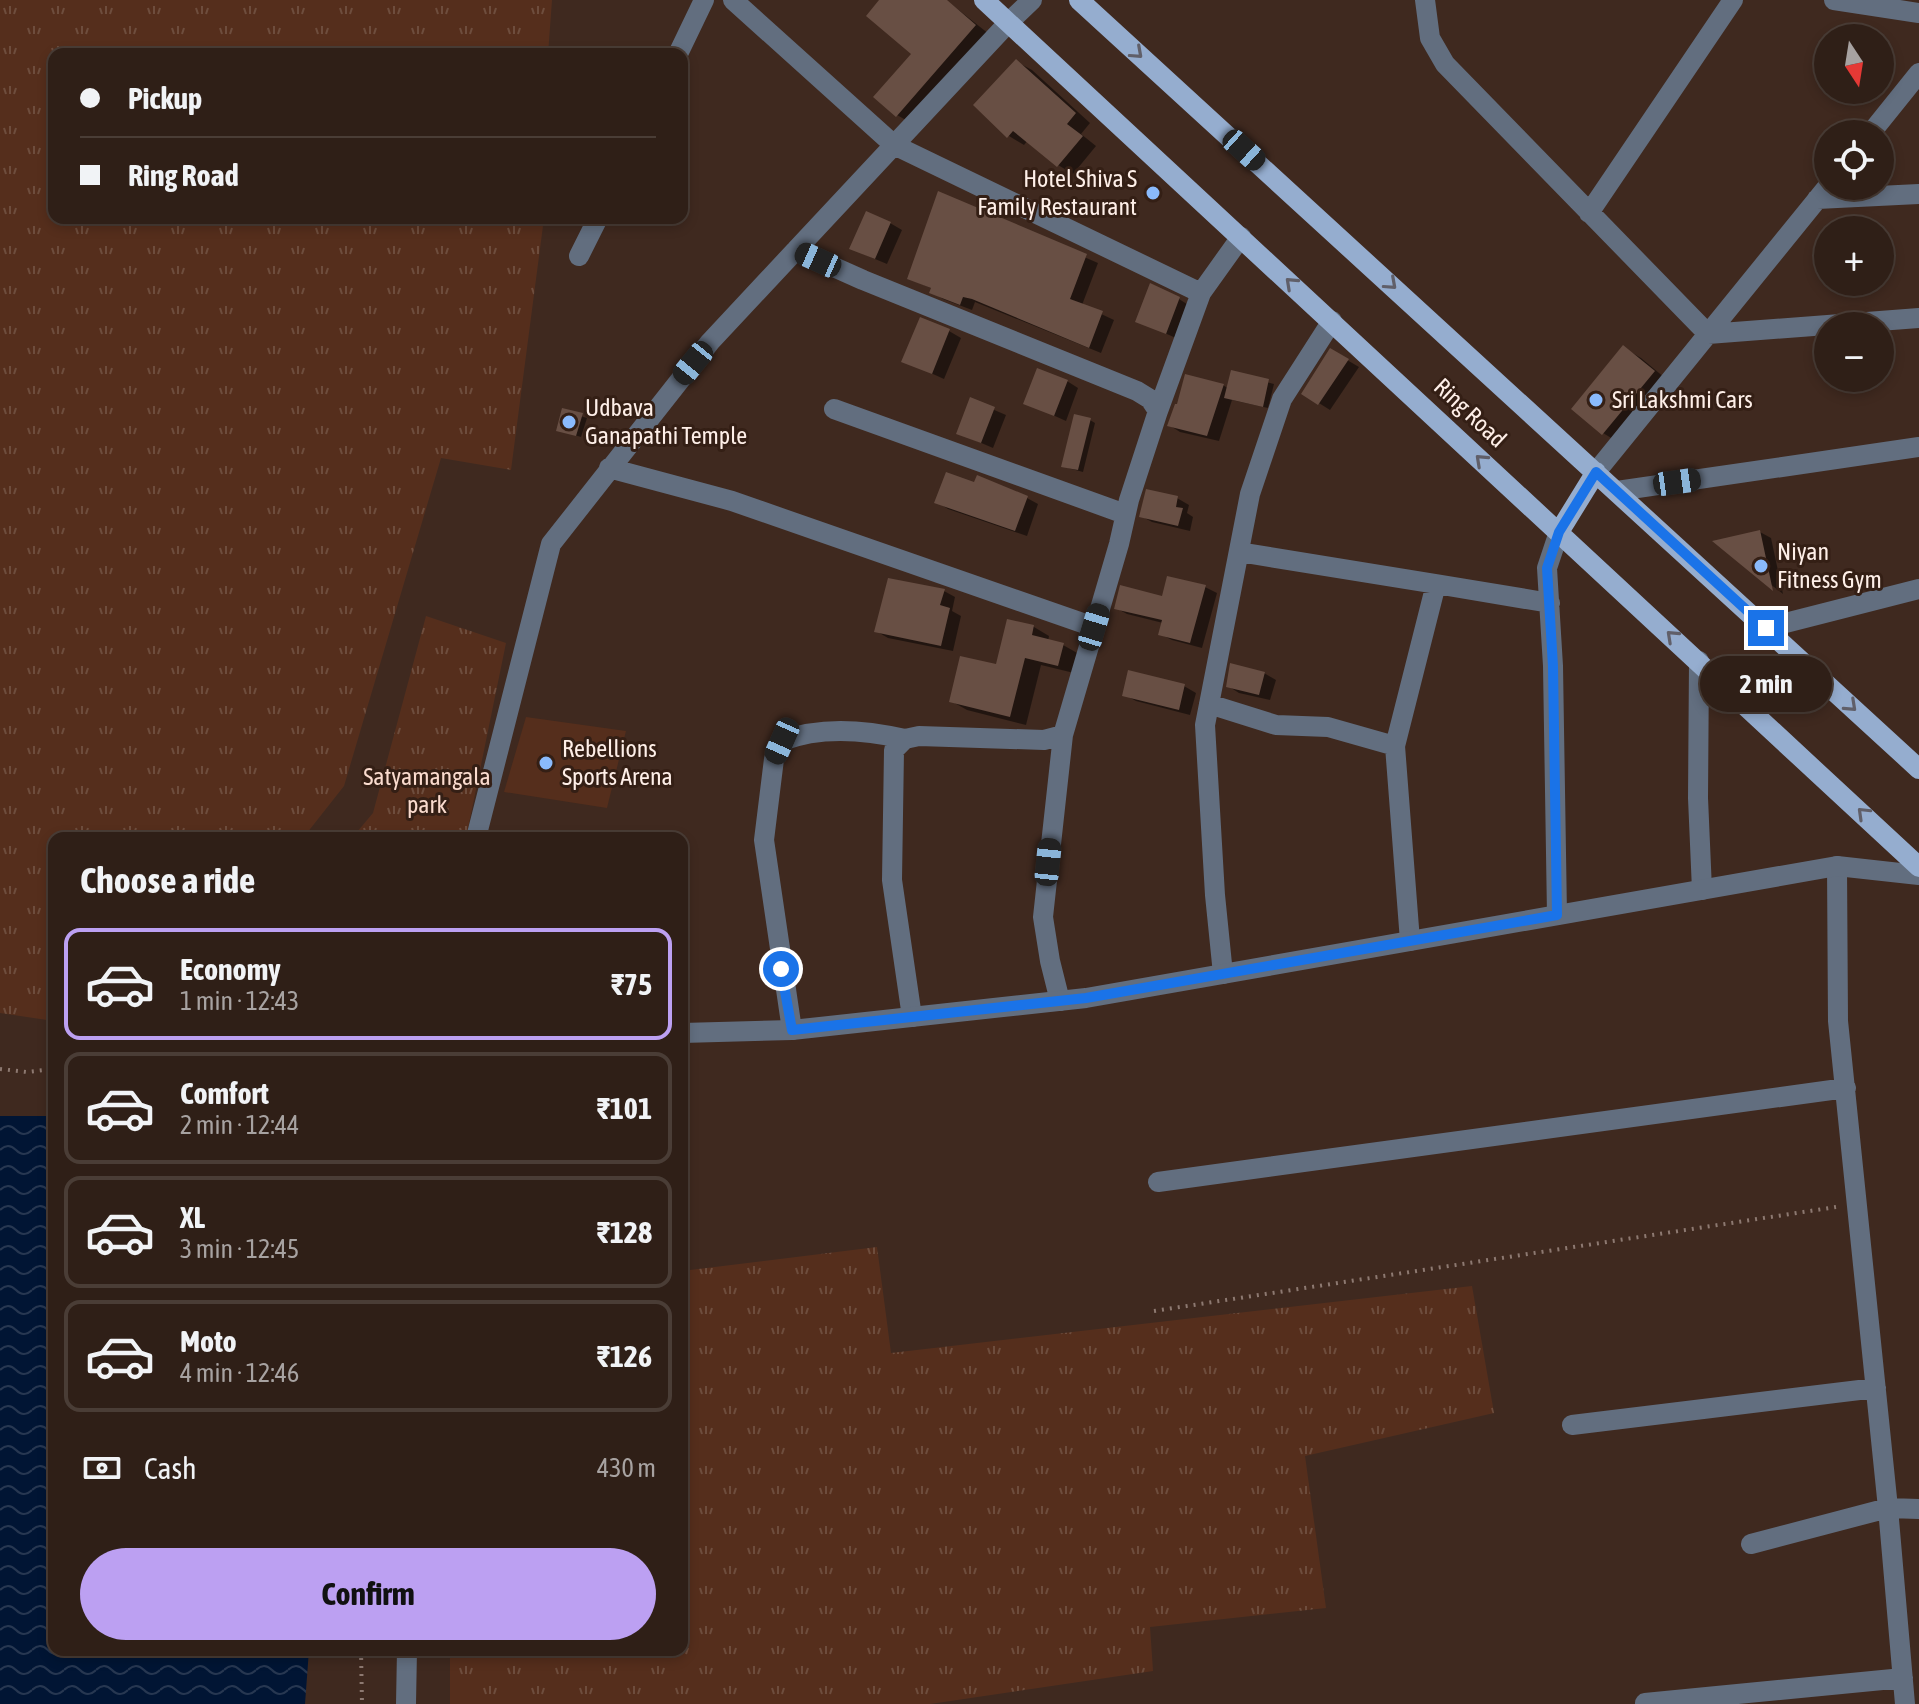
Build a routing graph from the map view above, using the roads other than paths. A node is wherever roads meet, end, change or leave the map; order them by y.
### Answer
1 (704, 0) edge
2 (733, 0) edge
3 (984, 0) edge
4 (1032, 0) edge
5 (1079, 0) edge
6 (1425, 0) edge
7 (1733, 0) edge
8 (1834, 0) edge
9 (1919, 13) edge
10 (1009, 22) junction
11 (681, 48) edge
12 (1919, 73) edge
13 (1881, 120) edge
14 (894, 145) junction
15 (1894, 194) edge
16 (1919, 194) edge
17 (1816, 200) edge
18 (1589, 213) junction
19 (595, 224) edge
20 (1241, 237) junction
21 (796, 250) junction
22 (579, 256) dead end
23 (1201, 293) junction
24 (1919, 318) edge
25 (1332, 321) junction
26 (1708, 334) junction
27 (834, 409) dead end
28 (1158, 411) junction
29 (1919, 447) edge
30 (609, 468) junction
31 (1596, 472) junction
32 (1617, 491) junction
33 (1125, 514) junction
34 (1559, 532) junction
35 (1239, 552) junction
36 (1436, 584) junction
37 (1919, 589) edge
38 (1550, 603) junction
39 (1094, 627) junction
40 (1766, 628) junction
41 (1699, 661) junction
42 (1209, 704) junction
43 (1063, 735) junction
44 (905, 739) junction
45 (1395, 746) junction
46 (1919, 769) edge
47 (478, 832) edge
48 (1837, 866) junction
49 (1919, 867) edge
50 (1919, 875) edge
51 (1702, 890) junction
52 (1557, 915) junction
53 (1410, 941) junction
54 (1223, 974) junction
55 (1060, 1001) junction
56 (912, 1017) junction
57 (792, 1030) junction
58 (688, 1033) edge
59 (1846, 1088) junction
60 (1158, 1182) dead end
61 (1876, 1388) junction
62 (1572, 1425) dead end
63 (1888, 1508) junction
64 (1919, 1509) edge
65 (1751, 1544) dead end
66 (407, 1656) edge
67 (1903, 1678) junction
68 (1645, 1703) edge
69 (406, 1704) edge
70 (1905, 1704) edge

1 - 11 street
2 - 14 street
3 - 10 main road, Ring Road
4 - 10 street
5 -> 31 main road, Ring Road
6 - 18 street
7 - 18 street
8 - 9 street
10 - 14 street
10 - 20 main road, Ring Road
12 - 13 street
14 - 21 street
14 - 23 street
15 - 16 street
17 - 26 street
18 - 26 street
19 - 22 street
20 - 23 street
25 -> 20 main road, Ring Road
21 - 28 street
21 - 30 street
23 - 28 street
24 - 26 street
34 -> 25 main road, Ring Road
25 - 35 street
26 - 31 street
27 - 33 street
28 - 33 street
29 - 32 street
30 - 39 street
30 - 47 street
31 - 32 main road, Ring Road
31 - 34 main road
32 - 40 main road, Ring Road
33 - 39 street
34 - 38 street
41 -> 34 main road, Ring Road
35 - 36 street
35 - 42 street
36 - 38 street
36 - 45 street
37 - 40 street
38 - 52 street
39 - 43 street
40 -> 46 main road, Ring Road
49 -> 41 main road, Ring Road
41 - 51 street
42 - 45 street
42 - 54 street
43 - 44 street
43 - 55 street
44 - 56 street
44 - 57 street
45 - 53 street
48 - 50 street
48 - 51 street
48 - 59 street
51 - 52 street
52 - 53 street
53 - 54 street
54 - 55 street
55 - 56 street
56 - 57 street
57 - 58 street
59 - 60 street
59 - 61 street
61 - 62 street
61 - 63 street
63 - 64 street
63 - 65 street
63 - 67 street
66 - 69 street
67 - 68 street
67 - 70 street

